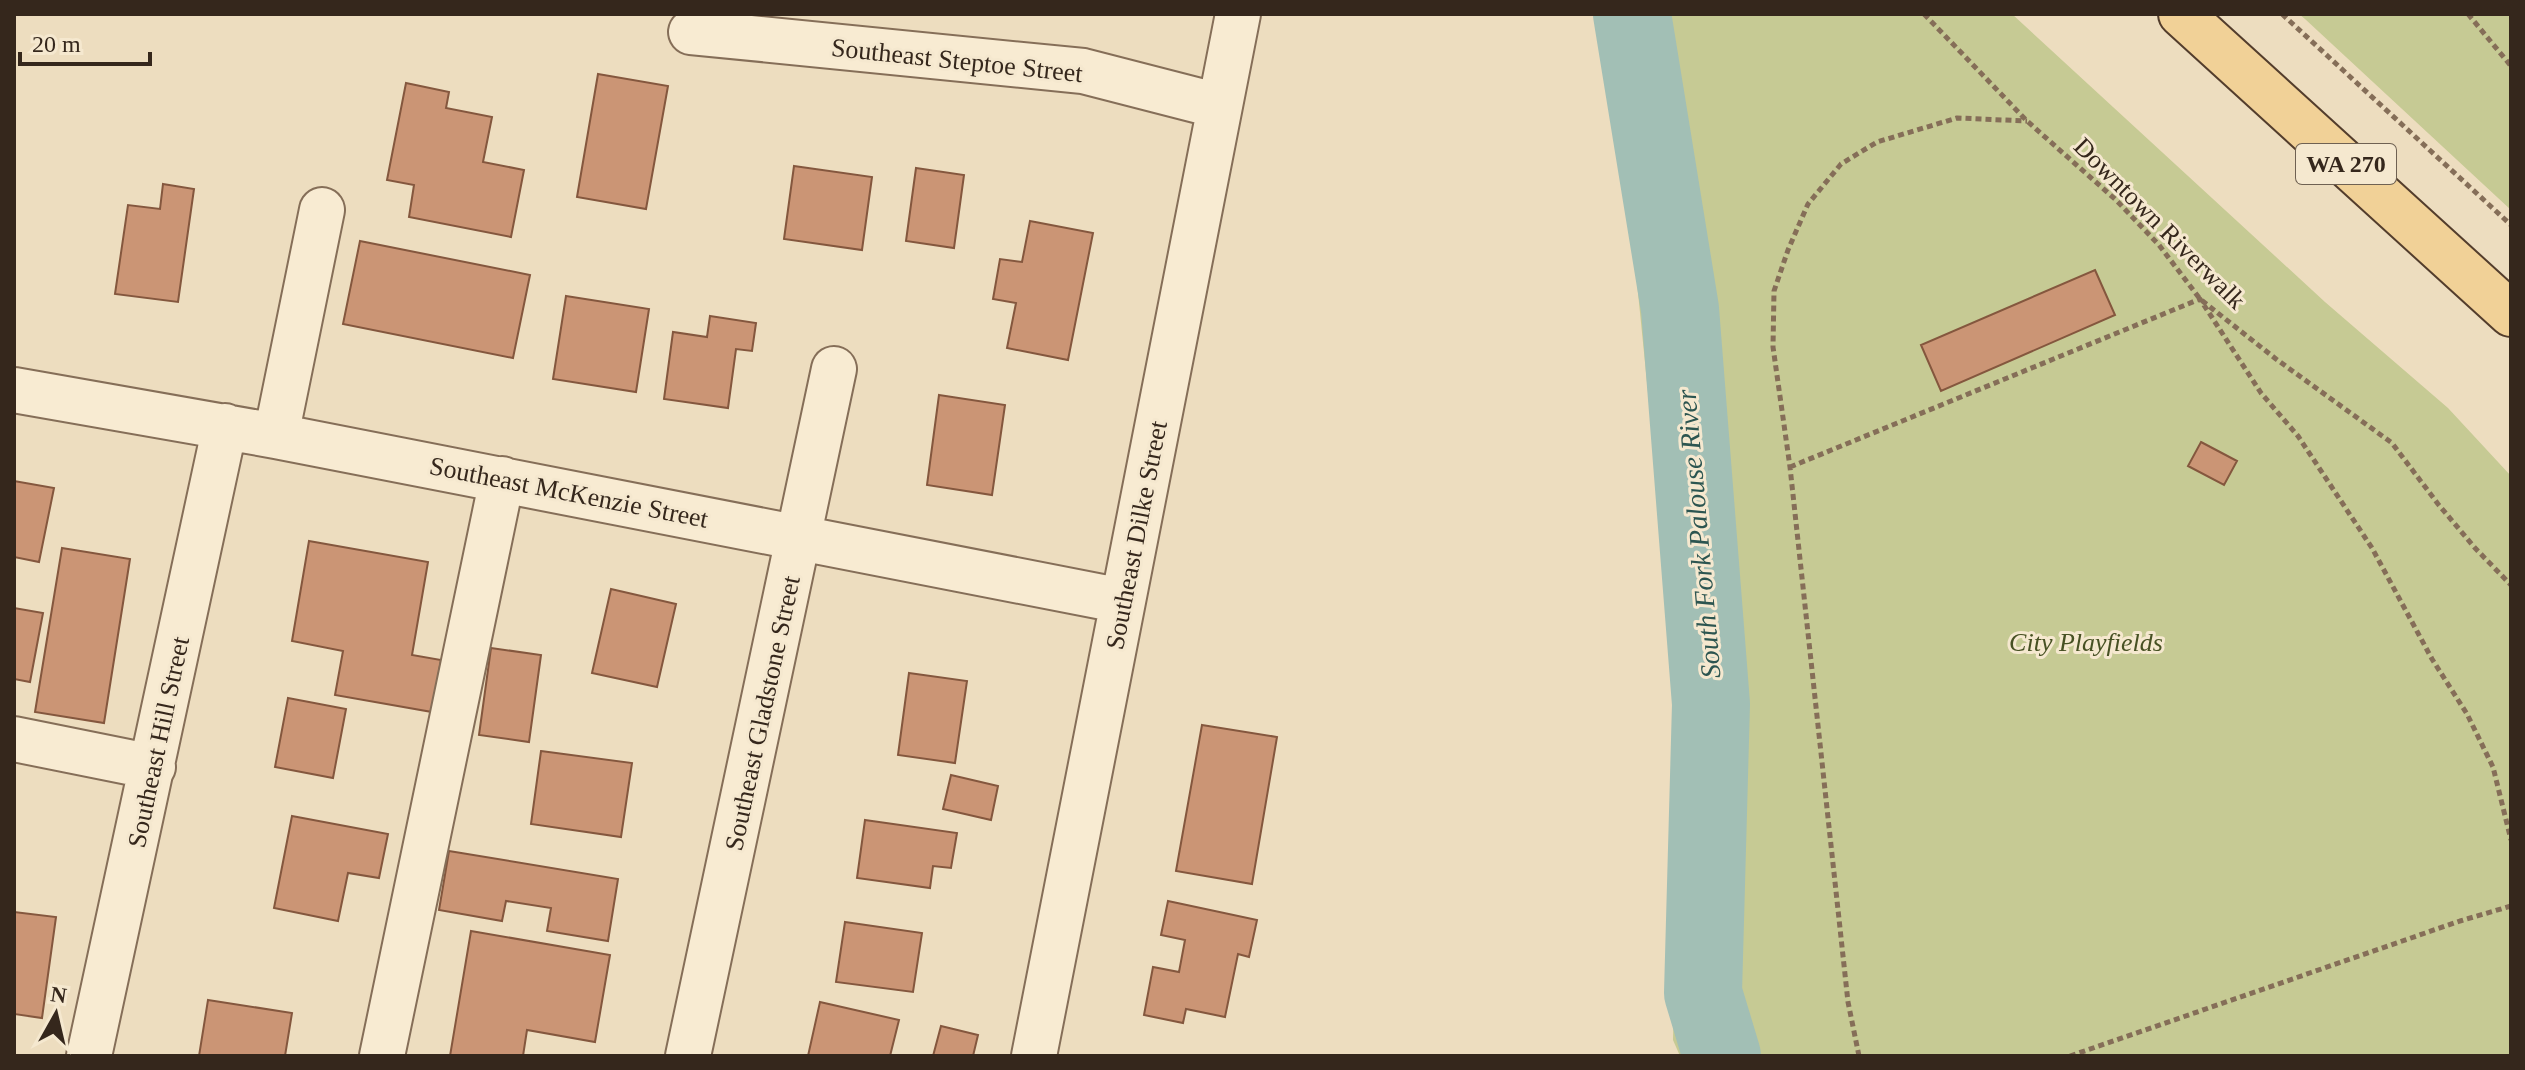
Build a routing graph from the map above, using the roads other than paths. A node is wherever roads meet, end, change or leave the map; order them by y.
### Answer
1 (1238, 14) edge
2 (2181, 14) edge
3 (691, 32) dead end
4 (1219, 106) junction
5 (322, 210) dead end
6 (2511, 314) edge
7 (834, 369) dead end
8 (14, 390) edge
9 (225, 426) junction
10 (276, 436) junction
11 (502, 479) junction
12 (799, 537) junction
13 (1123, 601) junction
14 (14, 739) edge
15 (153, 767) junction
16 (89, 1056) edge
17 (382, 1056) edge
18 (688, 1056) edge
19 (1034, 1056) edge

1 - 4 street, Southeast Dilke Street
2 - 6 main road, WA 270
3 - 4 street, Southeast Steptoe Street
4 - 13 street, Southeast Dilke Street
5 - 10 street
7 - 12 street, Southeast Gladstone Street
8 - 9 street, Southeast McKenzie Street
9 - 10 street, Southeast McKenzie Street
9 - 15 street, Southeast Hill Street
10 - 11 street, Southeast McKenzie Street
11 - 12 street, Southeast McKenzie Street
11 - 17 street
12 - 13 street, Southeast McKenzie Street
12 - 18 street, Southeast Gladstone Street
13 - 19 street, Southeast Dilke Street
14 - 15 street
15 - 16 street, Southeast Hill Street

